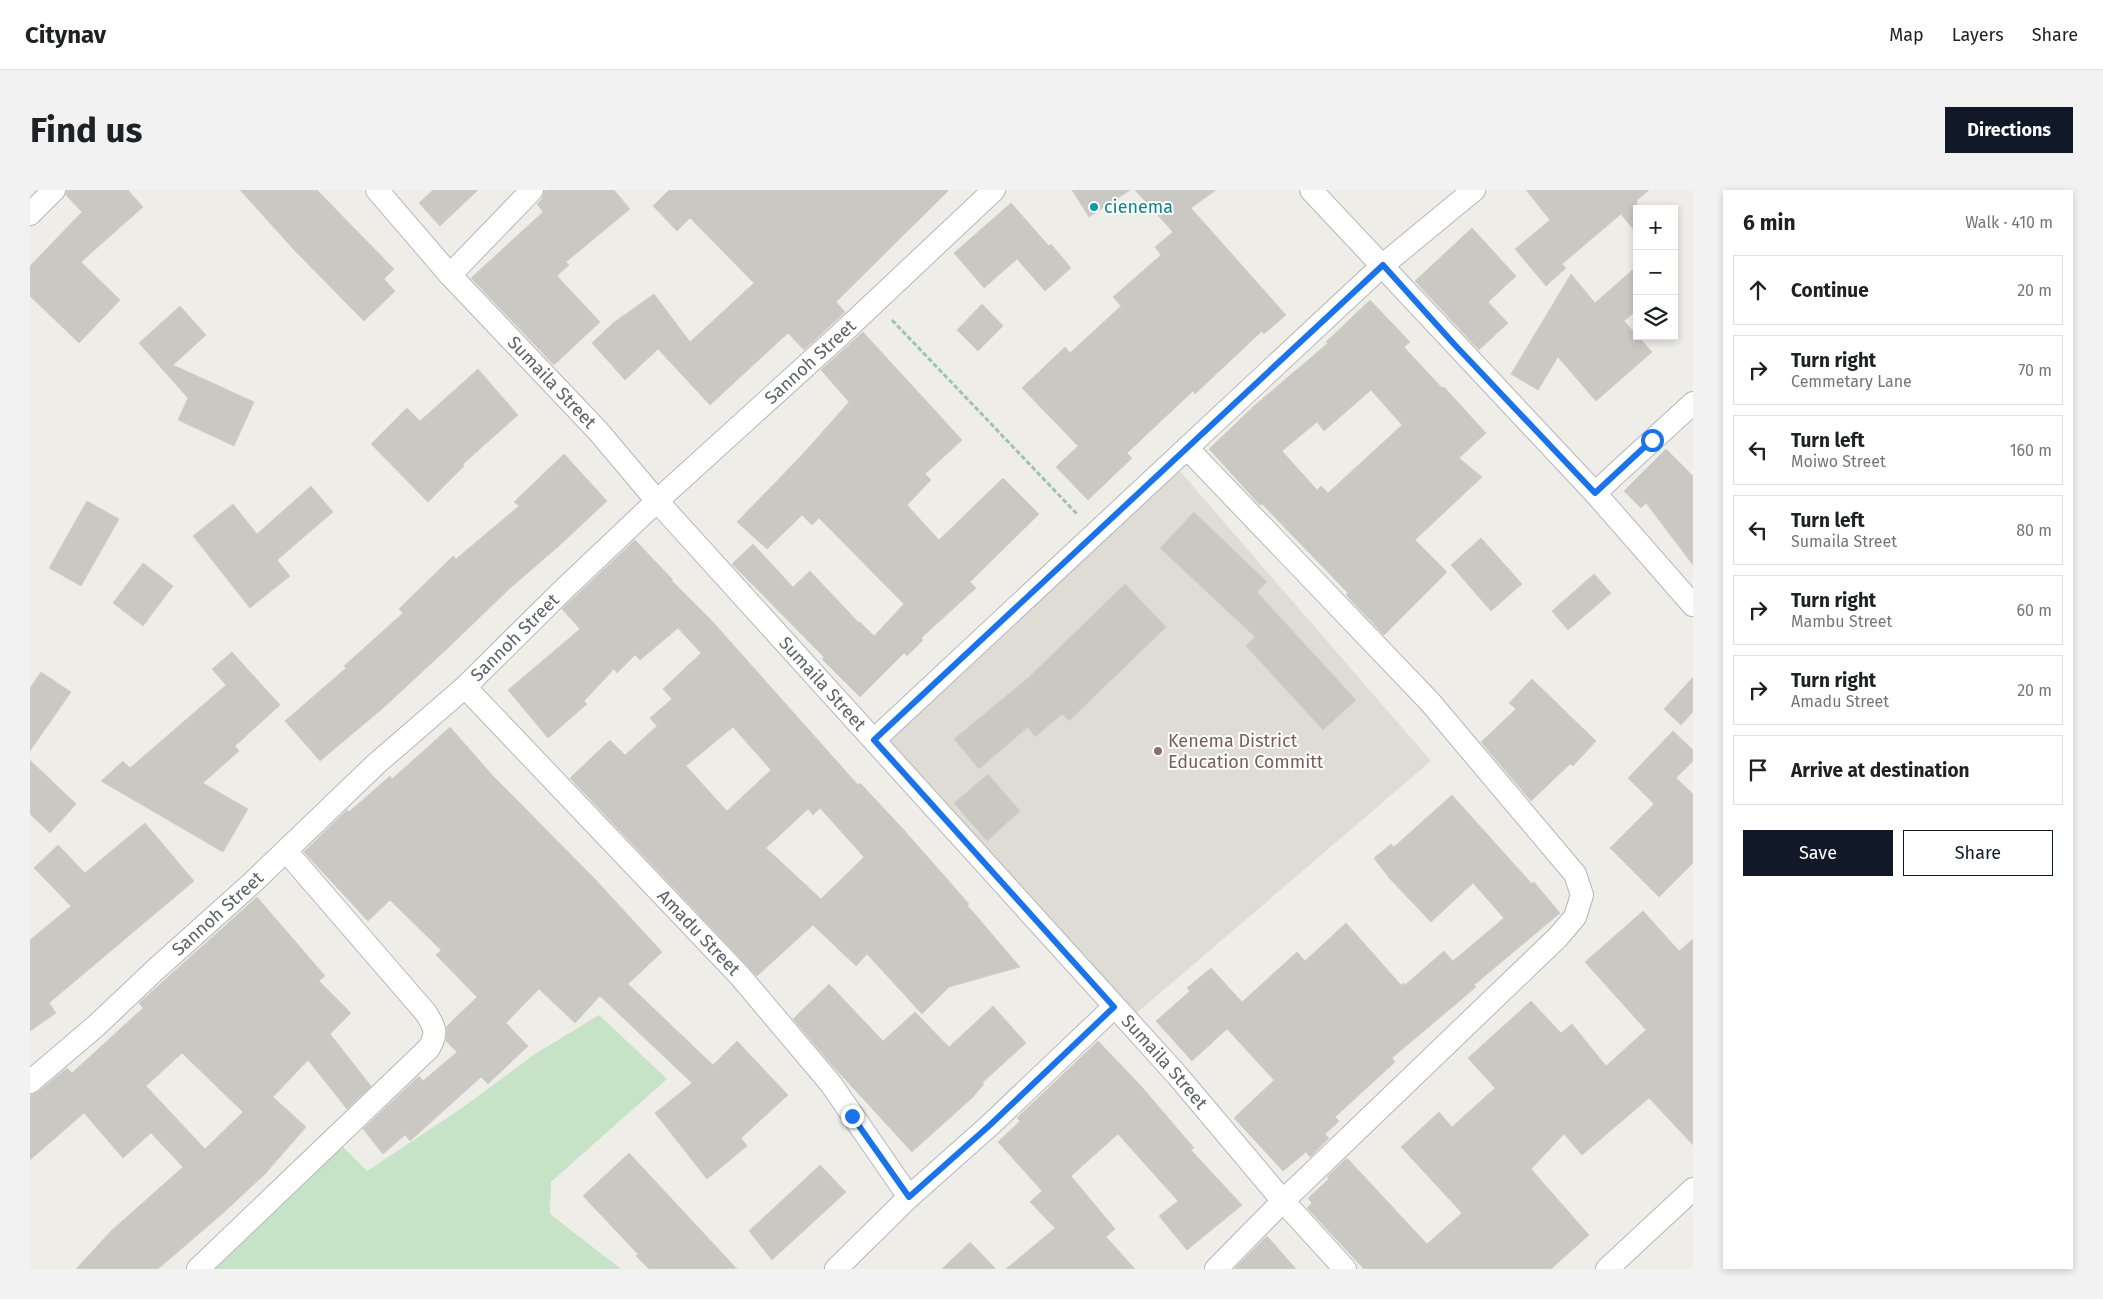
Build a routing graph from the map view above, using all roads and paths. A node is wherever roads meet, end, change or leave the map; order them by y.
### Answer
1 (54, 190) edge
2 (377, 190) edge
3 (532, 190) edge
4 (994, 190) edge
5 (1311, 190) edge
6 (1474, 190) edge
7 (30, 214) edge
8 (1383, 265) junction
9 (450, 275) junction
10 (875, 302) junction
11 (1693, 403) edge
12 (1187, 448) junction
13 (1595, 493) junction
14 (658, 500) junction
15 (1095, 533) junction
16 (1693, 605) edge
17 (465, 687) junction
18 (874, 740) junction
19 (286, 852) junction
20 (1114, 1007) junction
21 (30, 1082) edge
22 (1693, 1190) edge
23 (909, 1197) junction
24 (1283, 1201) junction
25 (198, 1269) edge
26 (836, 1269) edge
27 (1216, 1269) edge
28 (1345, 1269) edge
29 (1607, 1269) edge

1 - 7 street
2 - 9 street, Sumaila Street
3 - 9 street
4 - 10 street, Sannoh Street
5 - 8 street
6 - 8 street
8 - 12 street
8 - 13 street
9 - 14 street, Sumaila Street
10 - 14 street, Sannoh Street
10 - 15 path
11 - 13 street
12 - 15 street
12 - 24 street
13 - 16 street
14 - 17 street, Sannoh Street
14 - 18 street, Sumaila Street
15 - 18 street
17 - 19 street, Sannoh Street
17 - 23 street, Amadu Street
18 - 20 street, Sumaila Street
19 - 21 street, Sannoh Street
19 - 25 street
20 - 23 street
20 - 24 street, Sumaila Street
22 - 29 street
23 - 26 street
24 - 27 street
24 - 28 street, Sumaila Street

